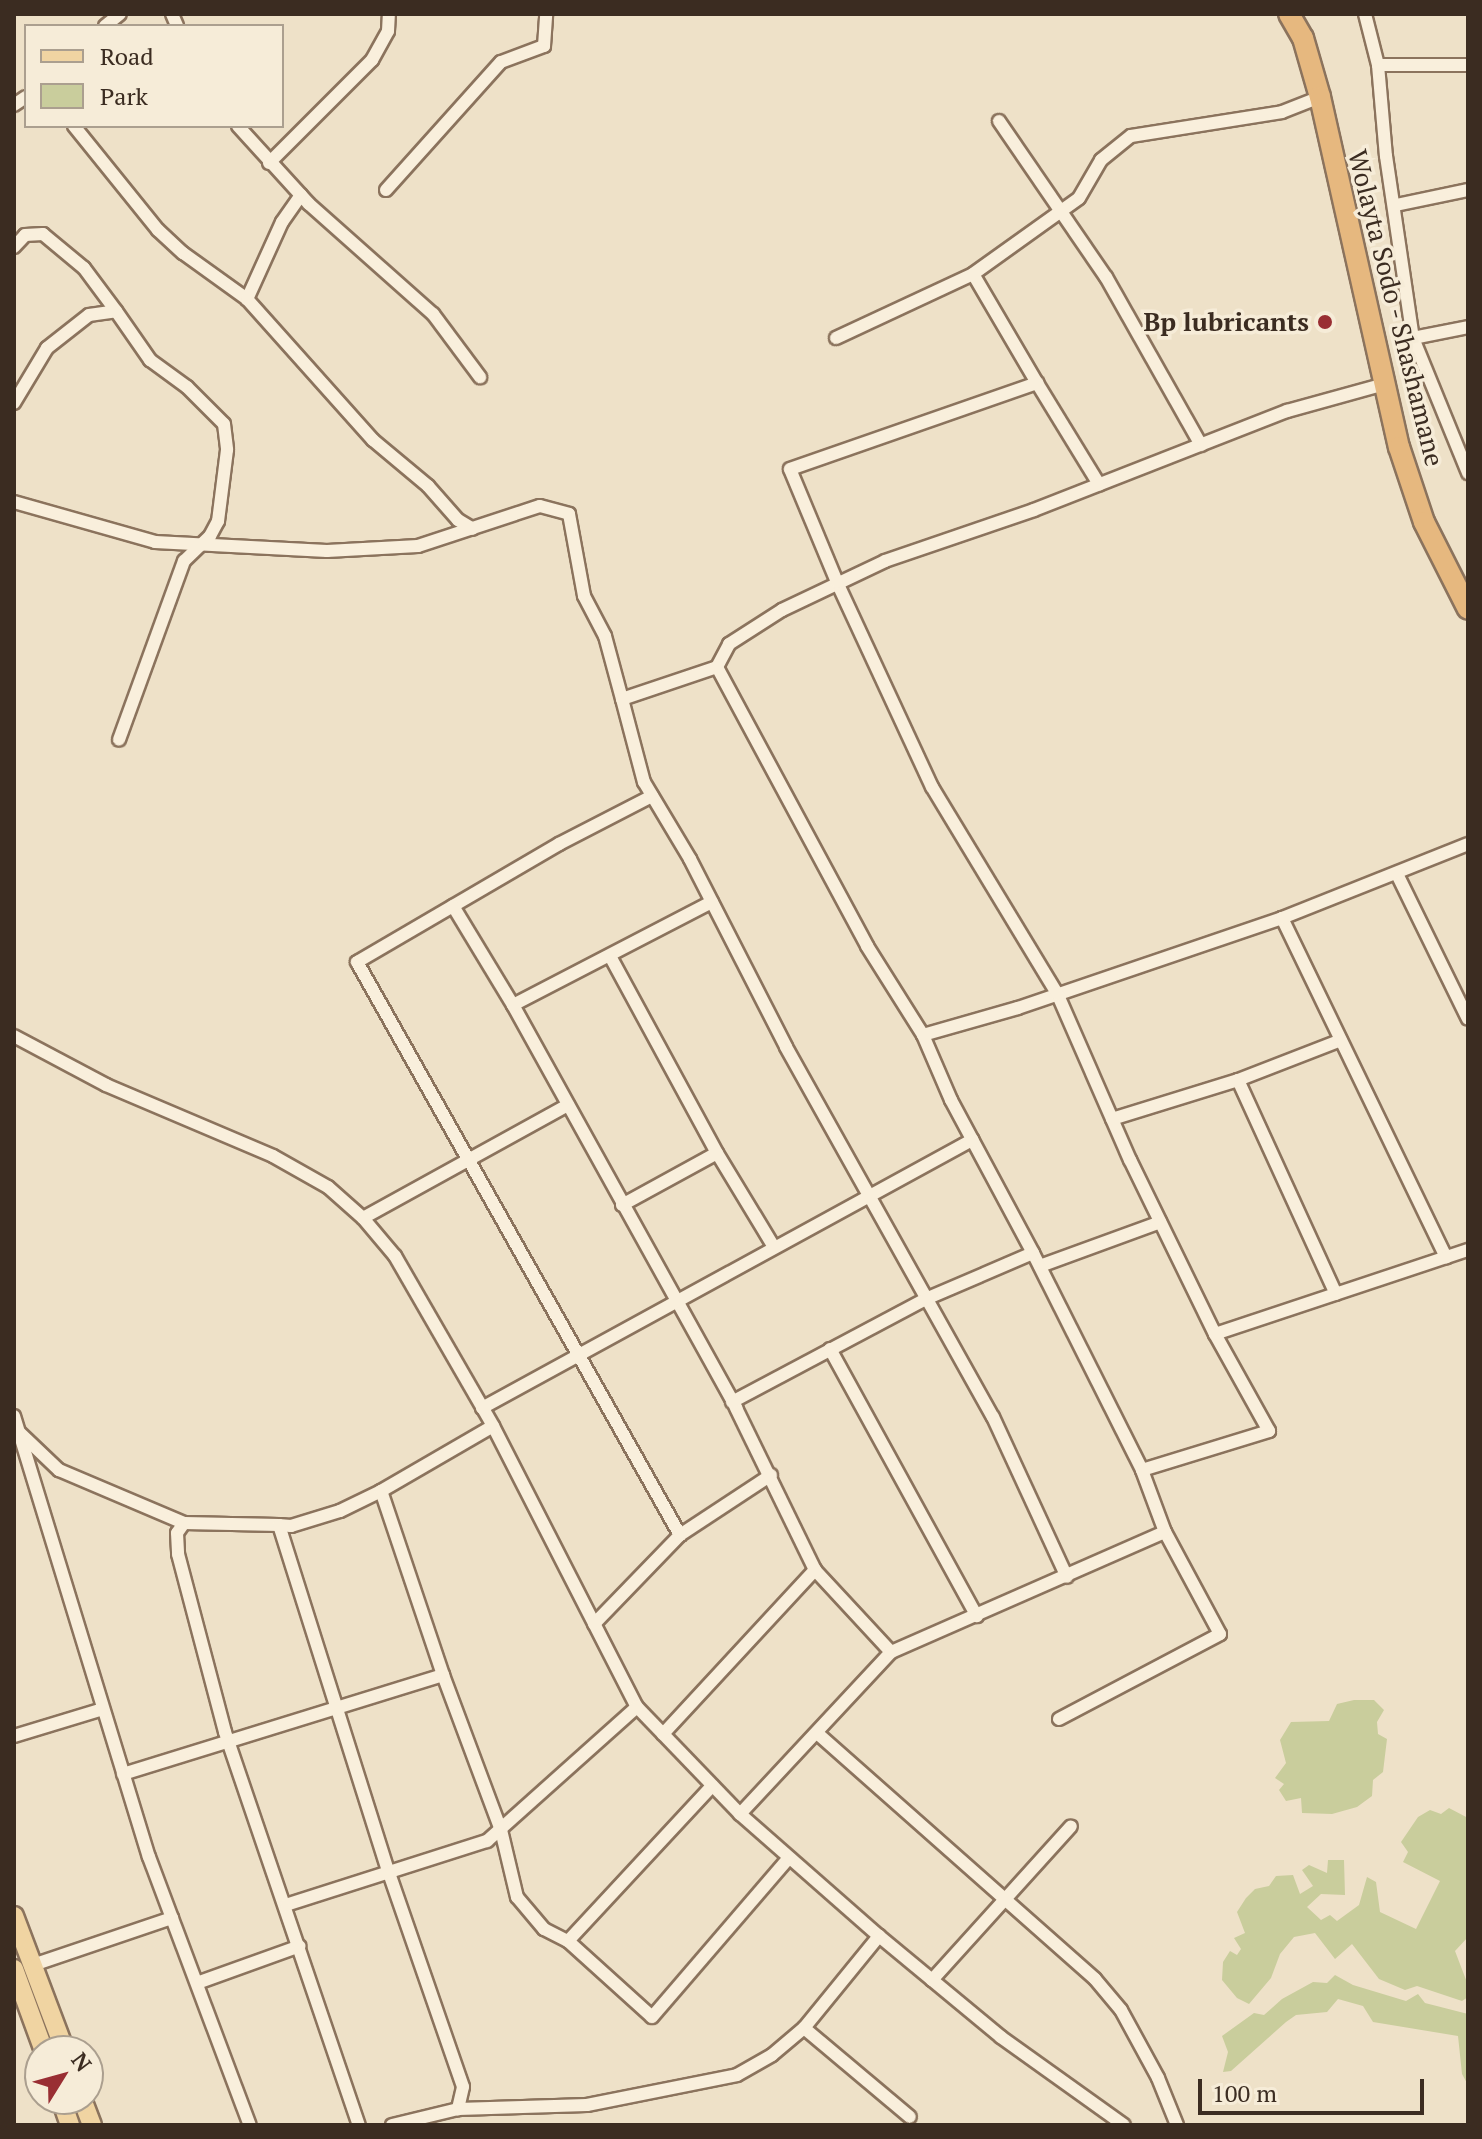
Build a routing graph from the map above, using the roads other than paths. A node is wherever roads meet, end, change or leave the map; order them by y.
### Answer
1 (389, 14) edge
2 (546, 14) edge
3 (1289, 14) edge
4 (1365, 14) edge
5 (1378, 65) junction
6 (1468, 65) edge
7 (1320, 97) junction
8 (999, 121) dead end
9 (76, 128) edge
10 (240, 128) edge
11 (269, 163) junction
12 (386, 190) dead end
13 (1468, 190) edge
14 (301, 195) junction
15 (1396, 205) junction
16 (1062, 211) junction
17 (14, 247) edge
18 (973, 274) junction
19 (247, 299) junction
20 (116, 311) junction
21 (1468, 327) edge
22 (836, 338) dead end
23 (1413, 338) junction
24 (480, 377) dead end
25 (1037, 383) junction
26 (1385, 384) junction
27 (14, 403) edge
28 (1201, 445) junction
29 (1468, 473) edge
30 (1099, 484) junction
31 (14, 502) edge
32 (473, 529) junction
33 (198, 546) junction
34 (837, 582) junction
35 (1468, 609) edge
36 (717, 667) junction
37 (622, 699) junction
38 (119, 740) dead end
39 (652, 796) junction
40 (1468, 844) edge
41 (1397, 874) junction
42 (712, 902) junction
43 (453, 906) junction
44 (1282, 918) junction
45 (610, 956) junction
46 (1058, 995) junction
47 (513, 1005) junction
48 (1468, 1019) edge
49 (923, 1035) junction
50 (14, 1036) edge
51 (1341, 1040) junction
52 (1238, 1080) junction
53 (568, 1105) junction
54 (1112, 1119) junction
55 (972, 1140) junction
56 (717, 1153) junction
57 (468, 1159) junction
58 (869, 1195) junction
59 (622, 1205) junction
60 (363, 1218) junction
61 (1160, 1222) junction
62 (774, 1247) junction
63 (1468, 1250) edge
64 (1033, 1253) junction
65 (1446, 1257) junction
66 (1040, 1266) junction
67 (1336, 1294) junction
68 (928, 1298) junction
69 (676, 1301) junction
70 (1215, 1334) junction
71 (830, 1349) junction
72 (577, 1355) junction
73 (732, 1402) junction
74 (482, 1408) junction
75 (14, 1416) edge
76 (493, 1426) junction
77 (16, 1432) edge
78 (1142, 1470) junction
79 (771, 1475) junction
80 (381, 1491) junction
81 (184, 1523) junction
82 (279, 1525) junction
83 (1165, 1532) junction
84 (680, 1535) junction
85 (815, 1570) junction
86 (1067, 1577) junction
87 (977, 1616) junction
88 (594, 1624) junction
89 (891, 1652) junction
90 (443, 1675) junction
91 (336, 1705) junction
92 (637, 1707) junction
93 (103, 1709) junction
94 (1059, 1719) dead end
95 (817, 1733) junction
96 (663, 1734) junction
97 (14, 1736) edge
98 (228, 1739) junction
99 (123, 1774) junction
100 (712, 1786) junction
101 (740, 1814) junction
102 (1071, 1826) dead end
103 (501, 1830) junction
104 (789, 1858) junction
105 (389, 1873) junction
106 (1004, 1899) junction
107 (286, 1905) junction
108 (14, 1916) edge
109 (172, 1918) junction
110 (879, 1936) junction
111 (568, 1941) junction
112 (300, 1946) junction
113 (23, 1967) edge
114 (932, 1980) junction
115 (197, 1983) junction
116 (804, 2028) junction
117 (40, 2035) edge
118 (57, 2035) edge
119 (458, 2109) junction
120 (910, 2117) dead end
121 (250, 2125) edge
122 (359, 2125) edge
123 (392, 2125) edge
124 (1124, 2125) edge
125 (1177, 2125) edge

1 - 11 street
2 - 12 street
3 - 7 highway, Wolayta Sodo - Shashamane
4 - 5 street
5 - 6 street
5 - 15 street
7 - 16 street
7 - 26 highway, Wolayta Sodo - Shashamane
8 - 16 street
9 - 19 street
10 - 11 street
11 - 14 street
13 - 15 street
14 - 19 street
14 - 24 street
15 - 23 street
16 - 18 street
16 - 28 street
17 - 20 street
18 - 22 street
18 - 25 street
19 - 32 street
20 - 27 street
20 - 33 street
21 - 23 street
23 - 29 street
25 - 30 street
25 - 34 street
26 - 28 street
26 - 35 highway, Wolayta Sodo - Shashamane
28 - 30 street
30 - 34 street
31 - 33 street
32 - 33 street
32 - 37 street
33 - 38 street
34 - 36 street
34 - 46 street
36 - 37 street
36 - 49 street
37 - 39 street
39 - 42 street
39 - 43 street
40 - 41 street
41 - 44 street
41 - 48 street
42 - 45 street
42 - 58 street
43 - 47 street
43 - 57 street
44 - 46 street
44 - 51 street
45 - 47 street
45 - 56 street
46 - 49 street
46 - 54 street
47 - 53 street
49 - 55 street
50 - 60 street
51 - 52 street
51 - 65 street
52 - 54 street
52 - 67 street
53 - 57 street
53 - 59 street
54 - 61 street
55 - 58 street
55 - 64 street
56 - 59 street
56 - 62 street
57 - 60 street
57 - 72 street
58 - 62 street
58 - 68 street
59 - 69 street
60 - 74 street
61 - 66 street
61 - 70 street
62 - 69 street
63 - 65 street
64 - 66 street
64 - 68 street
65 - 67 street
66 - 78 street
67 - 70 street
68 - 71 street
68 - 86 street
69 - 72 street
69 - 73 street
70 - 78 street
71 - 73 street
71 - 87 street
72 - 74 street
72 - 84 street
73 - 79 street
74 - 76 street
75 - 77 street
76 - 80 street
76 - 88 street
77 - 81 street
77 - 93 street
78 - 83 street
79 - 84 street
79 - 85 street
80 - 82 street
80 - 90 street
81 - 82 street
81 - 98 street
82 - 91 street
83 - 86 street
83 - 94 street
84 - 88 street
85 - 89 street
85 - 96 street
86 - 87 street
87 - 89 street
88 - 92 street
89 - 95 street
90 - 91 street
90 - 103 street
91 - 98 street
91 - 105 street
92 - 96 street
92 - 103 street
93 - 97 street
93 - 99 street
95 - 101 street
95 - 106 street
96 - 100 street
98 - 99 street
98 - 107 street
99 - 109 street
100 - 101 street
100 - 111 street
101 - 104 street
102 - 106 street
103 - 105 street
103 - 111 street
104 - 110 street
104 - 111 street
105 - 107 street
105 - 119 street
106 - 114 street
106 - 125 street
107 - 112 street
108 - 113 main road
109 - 113 street
109 - 115 street
110 - 114 street
110 - 116 street
112 - 115 street
112 - 122 street
113 - 117 main road
113 - 118 main road
114 - 124 street
115 - 121 street
116 - 119 street
116 - 120 street
119 - 123 street

